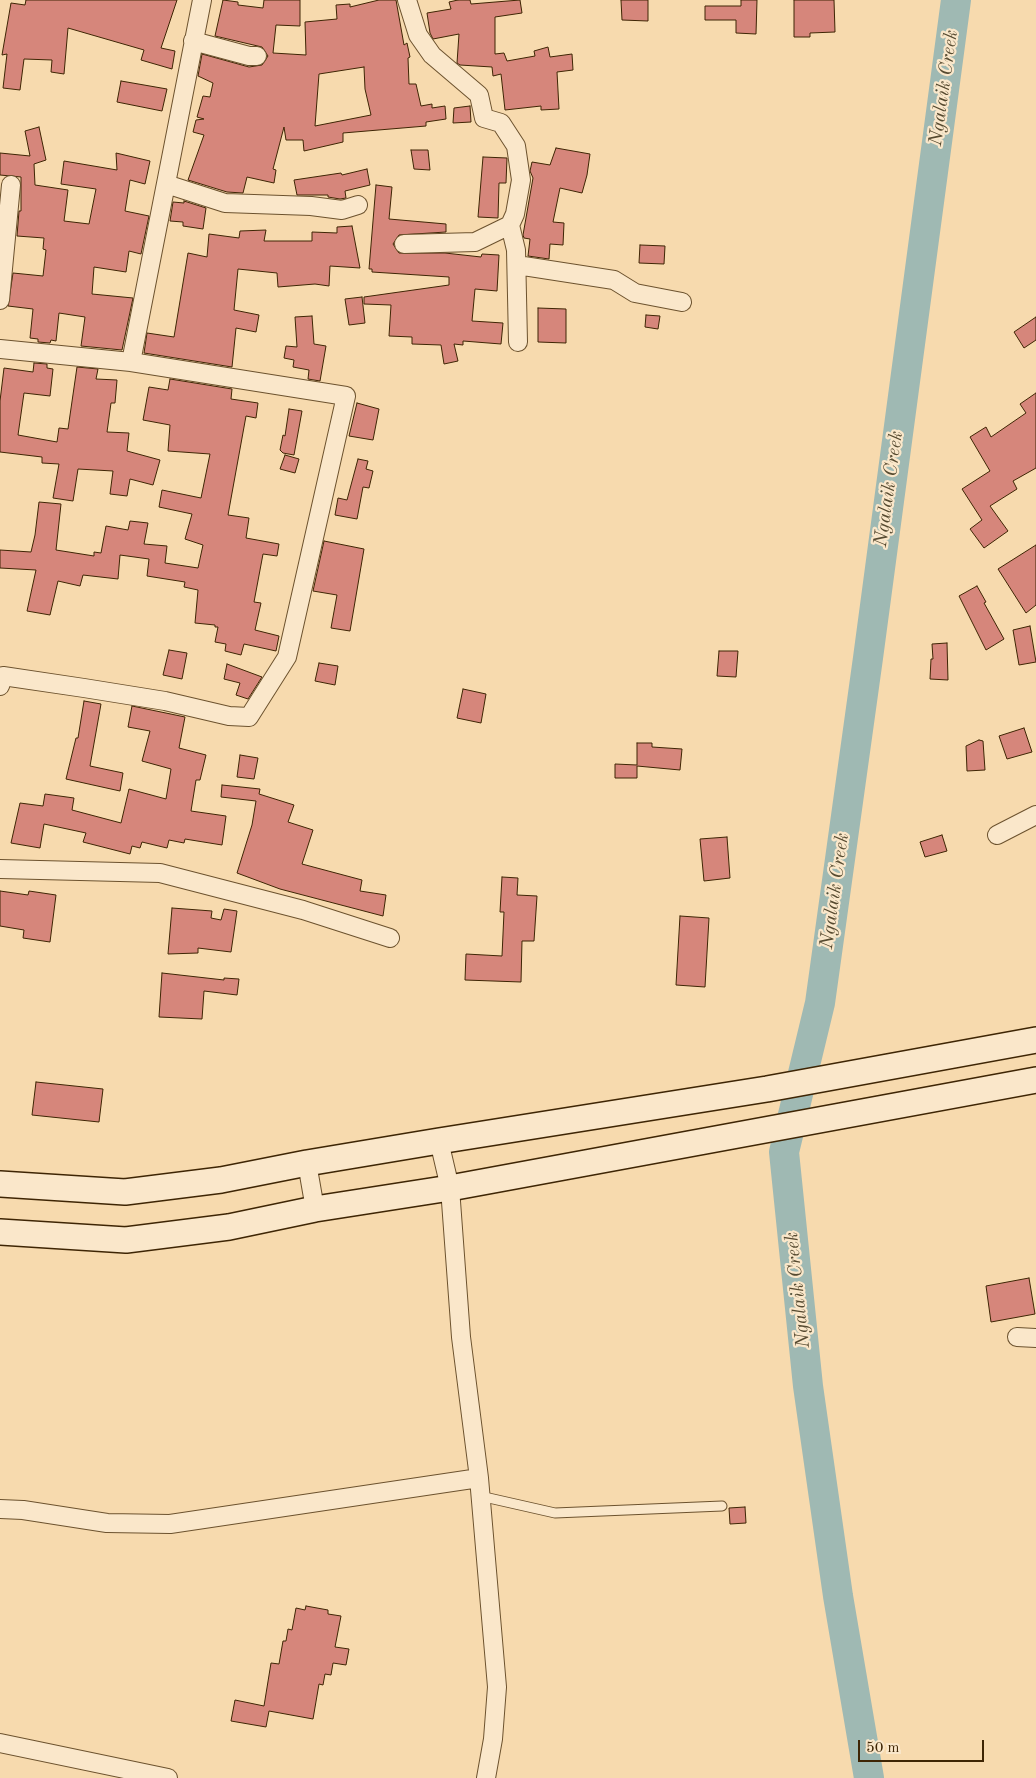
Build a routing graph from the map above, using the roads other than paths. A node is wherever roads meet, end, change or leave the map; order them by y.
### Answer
1 (202, 0) edge
2 (407, 0) edge
3 (193, 42) junction
4 (257, 56) dead end
5 (166, 184) junction
6 (11, 185) dead end
7 (358, 205) dead end
8 (510, 225) junction
9 (404, 244) dead end
10 (517, 266) junction
11 (0, 300) edge
12 (682, 302) dead end
13 (518, 342) dead end
14 (0, 349) edge
15 (131, 362) junction
16 (0, 686) edge
17 (1036, 816) edge
18 (997, 835) dead end
19 (0, 869) edge
20 (390, 938) dead end
21 (1036, 1040) edge
22 (1036, 1080) edge
23 (439, 1141) junction
24 (307, 1163) junction
25 (0, 1184) edge
26 (450, 1188) junction
27 (315, 1209) junction
28 (0, 1232) edge
29 (1017, 1338) dead end
30 (1036, 1338) edge
31 (479, 1478) junction
32 (480, 1496) junction
33 (722, 1506) dead end
34 (0, 1509) edge
35 (0, 1743) edge
36 (168, 1778) edge
37 (486, 1778) edge

1 - 3 street
2 - 8 street
3 - 4 street
3 - 5 street
5 - 7 street
5 - 15 street
6 - 11 street
8 - 9 street
8 - 10 street
10 - 12 street
10 - 13 street
14 - 15 street
15 - 16 street
17 - 18 street
19 - 20 street
21 - 23 main road
22 - 26 main road
23 - 24 main road
23 - 26 street
24 - 25 main road
24 - 27 street
26 - 27 main road
26 - 31 street
27 - 28 main road
29 - 30 street
31 - 32 street
31 - 34 street
32 - 33 lane
32 - 37 street
35 - 36 street

